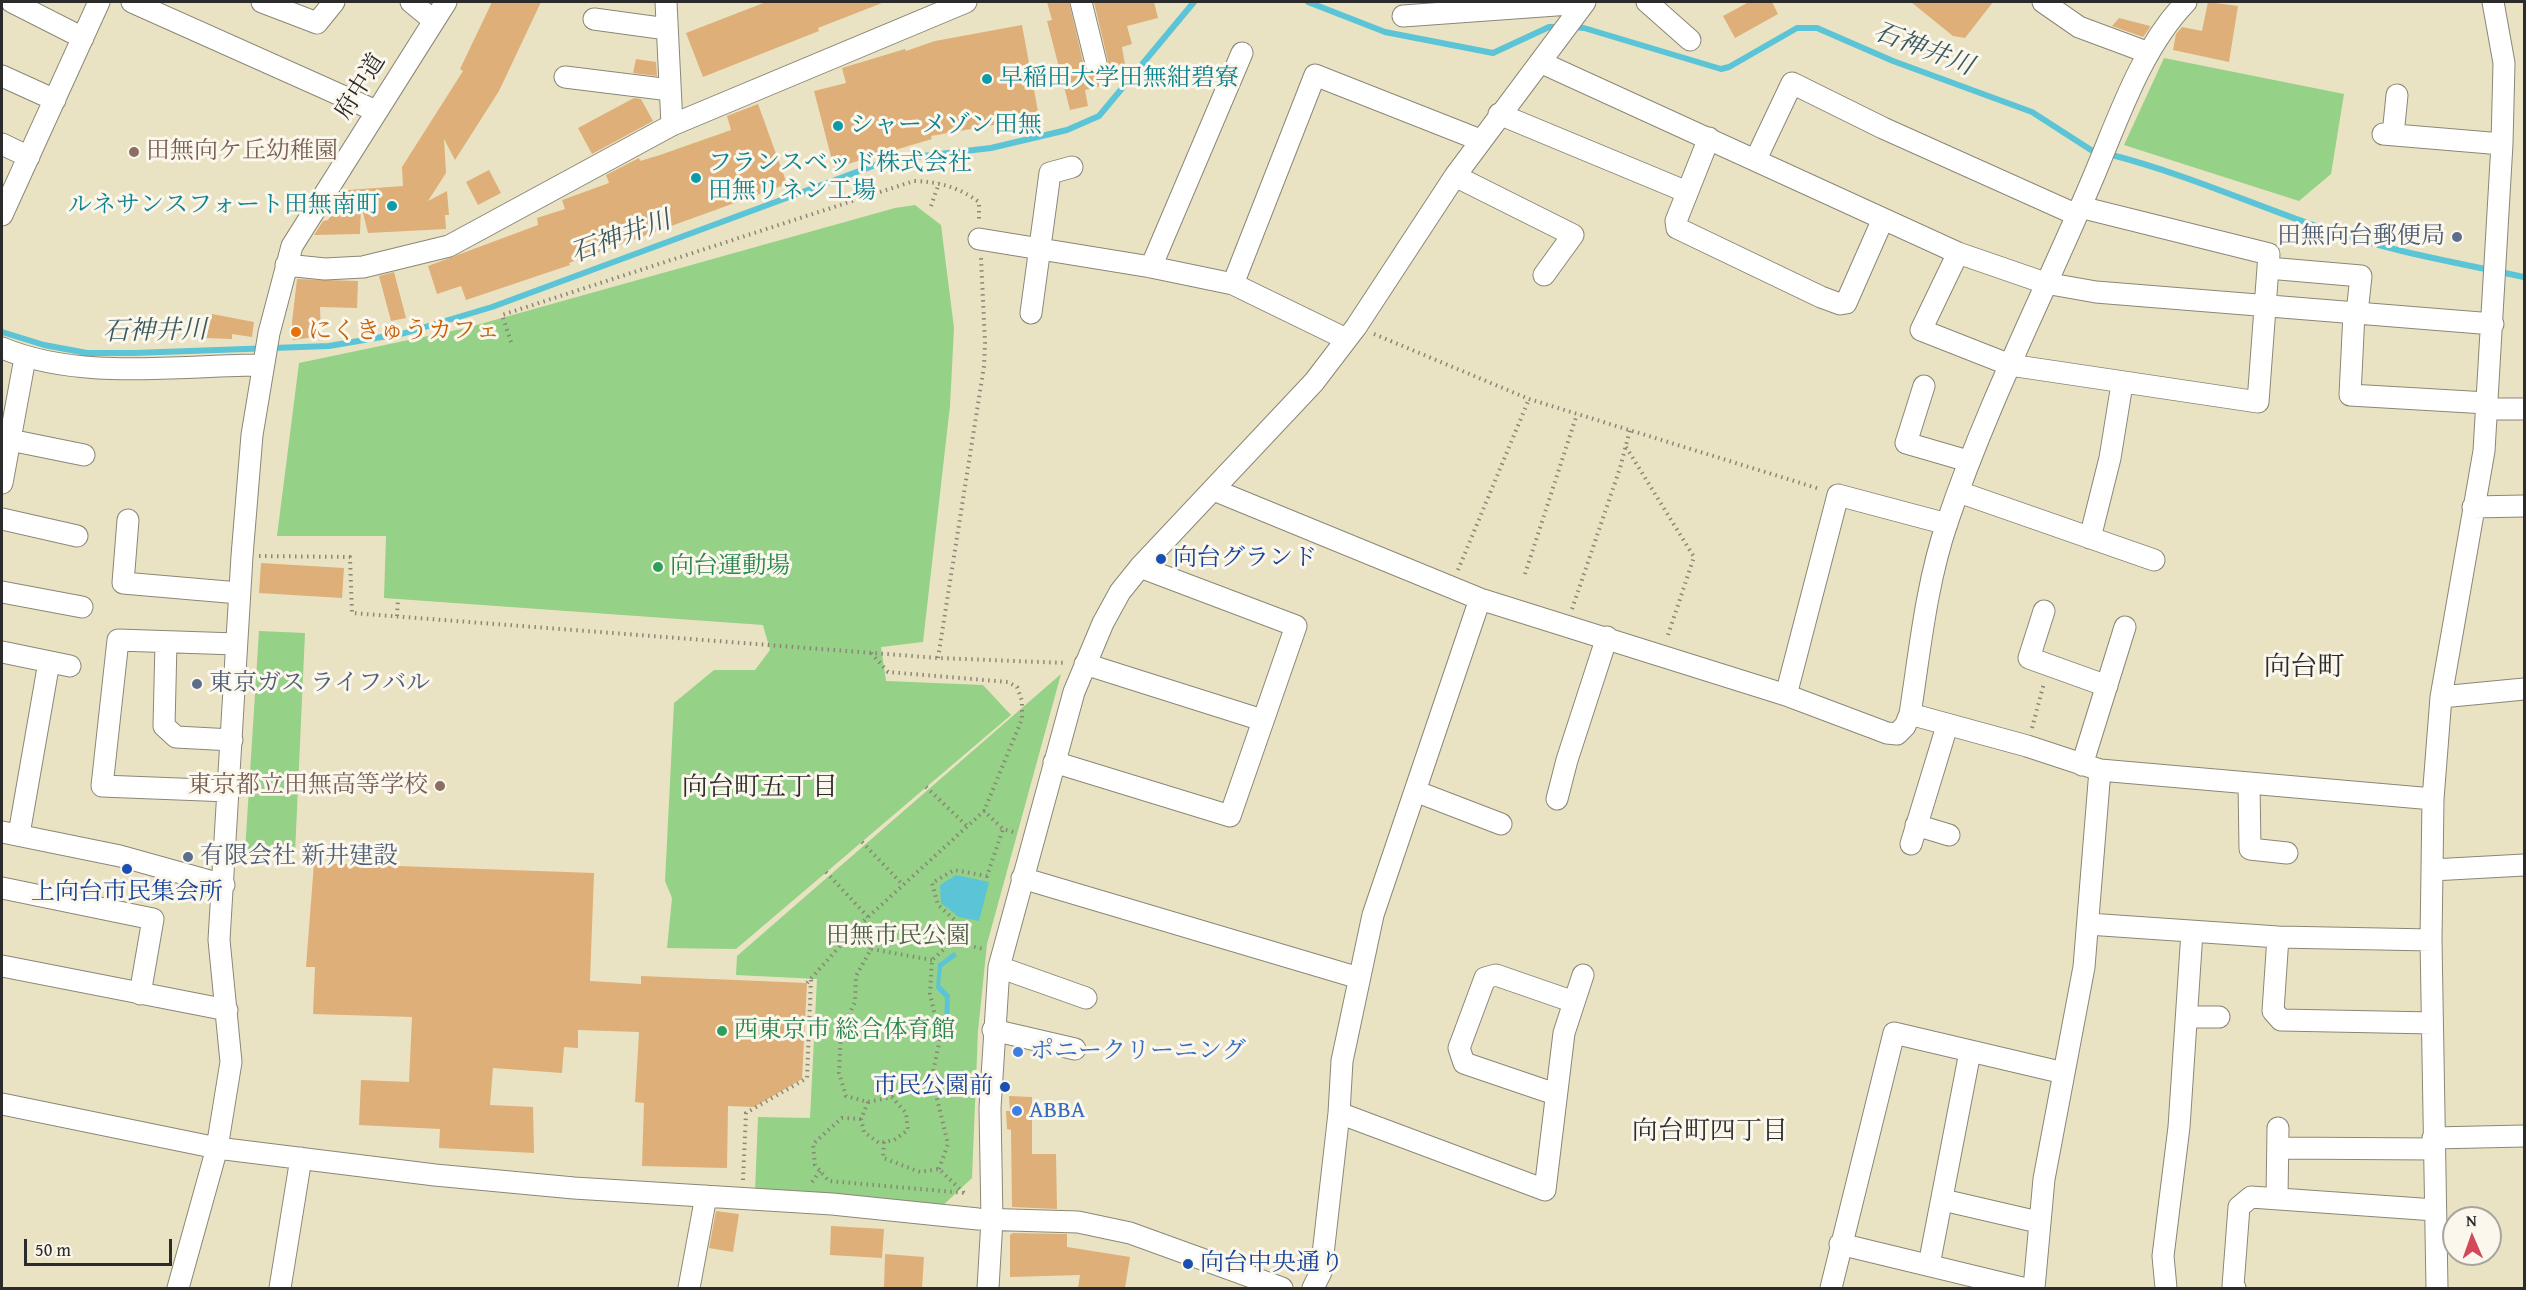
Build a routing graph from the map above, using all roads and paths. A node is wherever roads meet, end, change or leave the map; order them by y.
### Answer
1 (12, 2) edge
2 (99, 2) edge
3 (132, 2) edge
4 (262, 2) edge
5 (334, 2) edge
6 (411, 2) edge
7 (446, 2) edge
8 (666, 2) edge
9 (966, 2) edge
10 (1082, 2) edge
11 (1647, 2) edge
12 (2043, 2) edge
13 (2186, 2) edge
14 (2493, 2) edge
15 (1581, 6) edge
16 (1403, 16) dead end
17 (594, 19) dead end
18 (434, 21) junction
19 (667, 29) junction
20 (83, 38) junction
21 (1690, 40) dead end
22 (1242, 53) dead end
23 (2150, 53) junction
24 (1540, 62) junction
25 (1096, 63) dead end
26 (2, 76) edge
27 (565, 77) dead end
28 (670, 90) junction
29 (2397, 95) dead end
30 (55, 100) junction
31 (376, 111) junction
32 (1499, 114) junction
33 (672, 124) junction
34 (1709, 138) junction
35 (1480, 140) junction
36 (2, 144) edge
37 (2502, 144) junction
38 (29, 157) junction
39 (1756, 159) junction
40 (1072, 167) dead end
41 (1455, 176) junction
42 (939, 183) junction
43 (1687, 192) junction
44 (931, 206) dead end
45 (2079, 211) junction
46 (2, 215) edge
47 (1883, 219) junction
48 (980, 239) junction
49 (1041, 250) junction
50 (1958, 253) junction
51 (286, 265) junction
52 (1151, 267) junction
53 (2268, 268) junction
54 (1544, 275) dead end
55 (2045, 283) junction
56 (1233, 284) junction
57 (2265, 306) junction
58 (1031, 313) dead end
59 (2356, 313) junction
60 (2493, 324) junction
61 (1351, 333) junction
62 (511, 342) dead end
63 (2, 348) edge
64 (25, 358) junction
65 (264, 363) junction
66 (2010, 365) junction
67 (2122, 384) junction
68 (1924, 386) dead end
69 (1529, 399) junction
70 (2487, 406) junction
71 (2524, 409) edge
72 (1577, 414) junction
73 (1630, 430) junction
74 (10, 440) junction
75 (1626, 447) junction
76 (84, 455) dead end
77 (1968, 461) junction
78 (2, 483) edge
79 (1214, 490) junction
80 (1959, 492) junction
81 (1838, 495) junction
82 (2524, 506) edge
83 (2473, 507) junction
84 (2, 519) edge
85 (128, 520) dead end
86 (1947, 524) junction
87 (77, 536) dead end
88 (2090, 538) junction
89 (242, 556) junction
90 (2154, 560) dead end
91 (1140, 567) junction
92 (1525, 574) dead end
93 (1450, 587) junction
94 (2, 592) edge
95 (239, 593) junction
96 (398, 599) dead end
97 (1480, 599) junction
98 (82, 607) dead end
99 (2044, 610) dead end
100 (397, 616) junction
101 (1567, 624) junction
102 (2124, 627) dead end
103 (1607, 637) junction
104 (166, 643) junction
105 (236, 644) junction
106 (2, 652) edge
107 (871, 652) junction
108 (1662, 655) junction
109 (938, 658) junction
110 (49, 662) junction
111 (1084, 664) junction
112 (2049, 665) junction
113 (70, 666) dead end
114 (2107, 686) junction
115 (2524, 689) edge
116 (1786, 694) junction
117 (2440, 697) junction
118 (1910, 714) junction
119 (1262, 720) junction
120 (1947, 726) junction
121 (232, 740) junction
122 (2027, 746) junction
123 (1054, 762) junction
124 (2091, 767) junction
125 (2249, 783) junction
126 (926, 787) dead end
127 (229, 791) junction
128 (1415, 791) junction
129 (1557, 799) dead end
130 (2433, 799) junction
131 (984, 811) junction
132 (1501, 824) dead end
133 (967, 826) junction
134 (1003, 829) junction
135 (10, 833) edge
136 (1949, 835) dead end
137 (1033, 838) junction
138 (862, 842) dead end
139 (2287, 854) dead end
140 (2524, 865) edge
141 (2432, 870) junction
142 (826, 873) dead end
143 (1022, 878) junction
144 (224, 885) junction
145 (903, 885) junction
146 (2, 888) edge
147 (868, 917) junction
148 (2088, 924) junction
149 (855, 929) junction
150 (2192, 932) junction
151 (2278, 937) junction
152 (2431, 940) junction
153 (952, 942) junction
154 (871, 949) junction
155 (932, 960) junction
156 (1000, 960) junction
157 (2, 966) edge
158 (1583, 975) dead end
159 (1359, 978) junction
160 (811, 979) junction
161 (807, 983) dead end
162 (140, 994) junction
163 (1086, 998) dead end
164 (1574, 1002) junction
165 (227, 1010) junction
166 (2187, 1017) junction
167 (2219, 1017) dead end
168 (2432, 1023) junction
169 (993, 1030) junction
170 (1075, 1049) dead end
171 (1970, 1052) junction
172 (2064, 1073) junction
173 (1555, 1094) junction
174 (868, 1102) junction
175 (2, 1104) edge
176 (1339, 1113) junction
177 (861, 1119) junction
178 (2524, 1136) edge
179 (884, 1142) junction
180 (2433, 1143) junction
181 (218, 1148) junction
182 (301, 1158) junction
183 (939, 1169) junction
184 (964, 1193) junction
185 (706, 1196) junction
186 (2277, 1197) junction
187 (742, 1199) junction
188 (970, 1199) dead end
189 (1943, 1200) junction
190 (2435, 1210) junction
191 (992, 1220) junction
192 (2038, 1222) junction
193 (1840, 1244) junction
194 (1929, 1265) junction
195 (178, 1288) edge
196 (280, 1288) edge
197 (690, 1288) edge
198 (988, 1288) edge
199 (1282, 1288) edge
200 (1313, 1288) edge
201 (1831, 1288) edge
202 (2022, 1288) edge
203 (2034, 1288) edge
204 (2166, 1288) edge
205 (2235, 1288) edge
206 (2437, 1288) edge

1 - 20 street
2 - 20 street
3 - 31 street
4 - 5 street
6 - 18 street
7 - 18 street, 府中道
8 - 19 street
9 - 33 street
10 - 25 street
11 - 21 street
12 - 23 street
13 - 23 street
14 - 37 street
15 - 16 street
15 - 24 street
17 - 19 street
18 - 31 street, 府中道
19 - 28 street
20 - 30 street
22 - 52 street
23 - 45 street
24 - 32 street
24 - 34 street
26 - 30 street
27 - 28 street
28 - 33 street
29 - 37 street
30 - 38 street
31 - 51 street, 府中道
32 - 35 street
32 - 43 street
33 - 51 street
34 - 39 street
34 - 43 street
35 - 41 street
35 - 56 street
36 - 38 street
37 - 60 street
38 - 46 street
39 - 45 street
39 - 47 street
40 - 49 street
41 - 54 street
41 - 61 street
42 - 44 path
42 - 48 path
42 - 62 path
43 - 47 street
45 - 53 street
45 - 55 street
47 - 50 street
48 - 49 street
48 - 109 path
49 - 52 street
49 - 58 street
50 - 55 street
50 - 66 street
51 - 65 street, 府中道
52 - 56 street
53 - 57 street
53 - 59 street
55 - 57 street
55 - 66 street
56 - 61 street
57 - 59 street
57 - 67 street
59 - 60 street
59 - 70 street
60 - 70 street
61 - 69 path
61 - 79 street
63 - 64 street
64 - 65 street
64 - 74 street
65 - 89 street, 府中道
66 - 67 street
66 - 77 street
67 - 88 street
68 - 77 street
69 - 72 path
69 - 93 path
70 - 71 street
70 - 83 street
72 - 73 path
72 - 92 path
73 - 75 path
73 - 81 path
74 - 76 street
74 - 78 street
75 - 101 path
75 - 108 path
77 - 80 street
79 - 91 street
79 - 93 street
80 - 86 street
80 - 88 street
81 - 86 street
81 - 116 street
82 - 83 street
83 - 117 street
84 - 87 street
85 - 95 street
86 - 118 street
88 - 90 street
89 - 95 street, 府中道
89 - 100 path
91 - 111 street
91 - 119 street
93 - 97 street
94 - 98 street
95 - 105 street, 府中道
96 - 100 path
97 - 101 street
97 - 128 street
99 - 112 street
100 - 107 path
101 - 103 street
102 - 114 street
103 - 108 street
103 - 129 street
104 - 105 street
104 - 121 street
104 - 127 street
105 - 121 street, 府中道
106 - 110 street
107 - 109 path
107 - 131 path
108 - 116 street
109 - 111 path
110 - 113 street
110 - 135 street
111 - 119 street
111 - 123 street
112 - 114 street
112 - 122 path
114 - 124 street
115 - 117 street
116 - 118 street
117 - 130 street
118 - 120 street
119 - 123 street
120 - 122 street
120 - 136 street
121 - 127 street, 府中道
122 - 124 street
123 - 137 street
124 - 125 street
124 - 148 street
125 - 130 street
125 - 139 street
126 - 133 path
127 - 144 street, 府中道
128 - 132 street
128 - 159 street
130 - 141 street
131 - 133 path
131 - 134 path
133 - 145 path
134 - 137 path
134 - 153 path
135 - 144 street
137 - 143 street
138 - 145 path
140 - 141 street
141 - 152 street
142 - 147 path
143 - 156 street
143 - 159 street
144 - 165 street, 府中道
145 - 147 path
146 - 162 street
147 - 149 path
148 - 150 street
148 - 172 street
149 - 154 path
149 - 160 path
150 - 151 street
150 - 166 street
151 - 152 street
151 - 168 street
152 - 168 street
153 - 155 path
153 - 156 path
154 - 155 path
154 - 174 path
155 - 183 path
156 - 163 street
156 - 169 street
157 - 162 street
158 - 164 street
159 - 176 street
160 - 161 path
160 - 187 path
162 - 165 street
164 - 173 street
164 - 173 street
165 - 181 street, 府中道
166 - 167 street
166 - 204 street
168 - 180 street
169 - 170 street
169 - 191 street
171 - 172 street
171 - 189 street
171 - 193 street
172 - 192 street
173 - 176 street
174 - 177 path
174 - 179 path
175 - 181 street
176 - 200 street
177 - 179 path
177 - 184 path
178 - 180 street
179 - 183 path
180 - 186 street
180 - 190 street
181 - 182 street
181 - 195 street, 府中道
182 - 185 street
182 - 196 street
183 - 184 path
184 - 188 path
185 - 187 street
185 - 197 street
186 - 190 street
186 - 205 street
187 - 191 street
189 - 192 street
189 - 194 street
190 - 206 street
191 - 198 street
191 - 199 street
192 - 203 street
193 - 194 street
193 - 201 street
194 - 202 street

